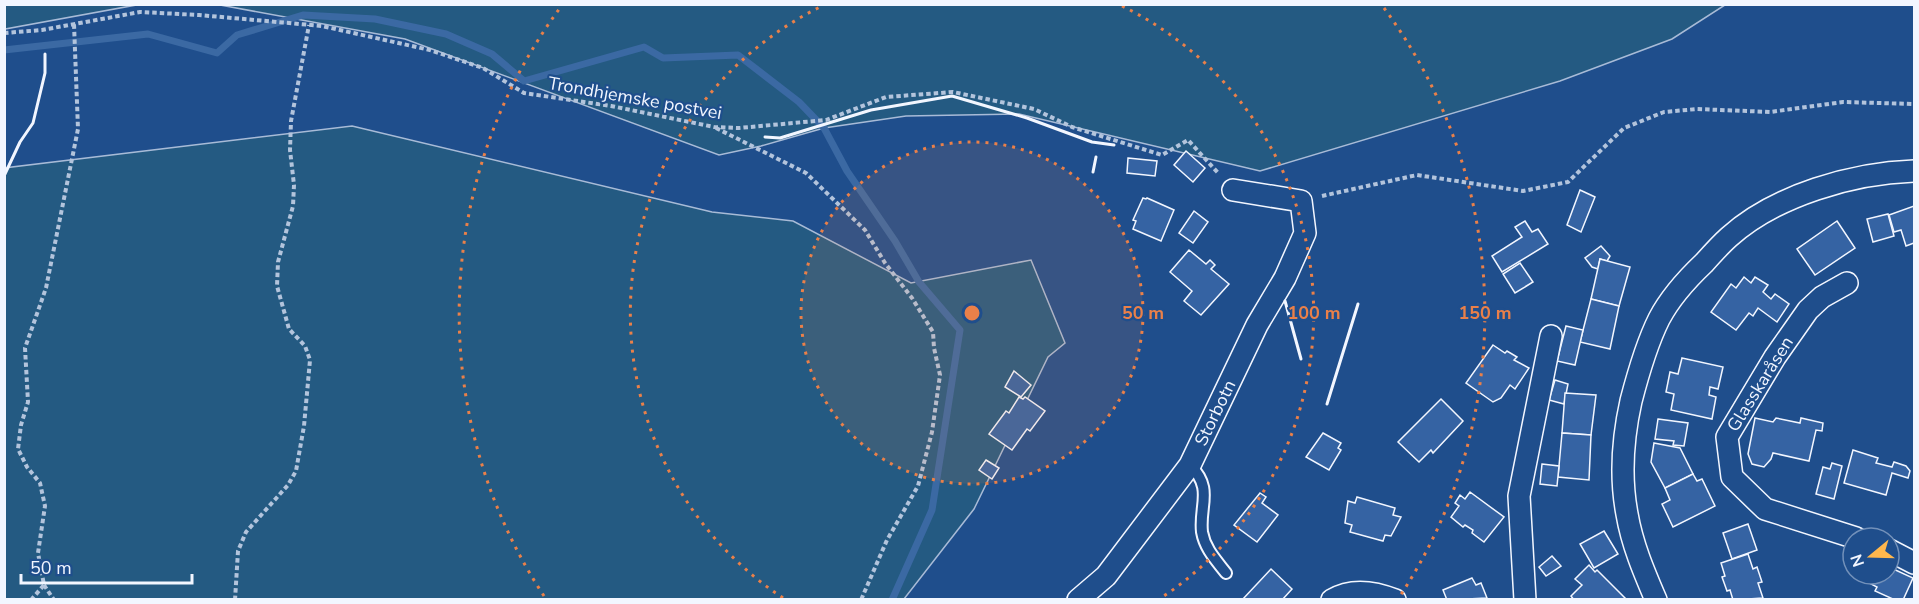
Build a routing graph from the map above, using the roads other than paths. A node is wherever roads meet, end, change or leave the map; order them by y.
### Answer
1 (1914, 171) edge
2 (1233, 190) road end
3 (1847, 283) dead end
4 (1551, 336) dead end
5 (1190, 465) junction
6 (1841, 533) edge
7 (1226, 573) dead end
8 (1078, 600) edge
9 (1332, 600) edge
10 (1395, 600) edge
11 (1525, 600) edge
12 (1656, 600) edge

1 - 12 street
2 - 5 street, Storbotn
3 - 6 street, Glasskaråsen
4 - 11 street
5 - 7 lane
5 - 8 street, Storbotn
9 - 10 street

